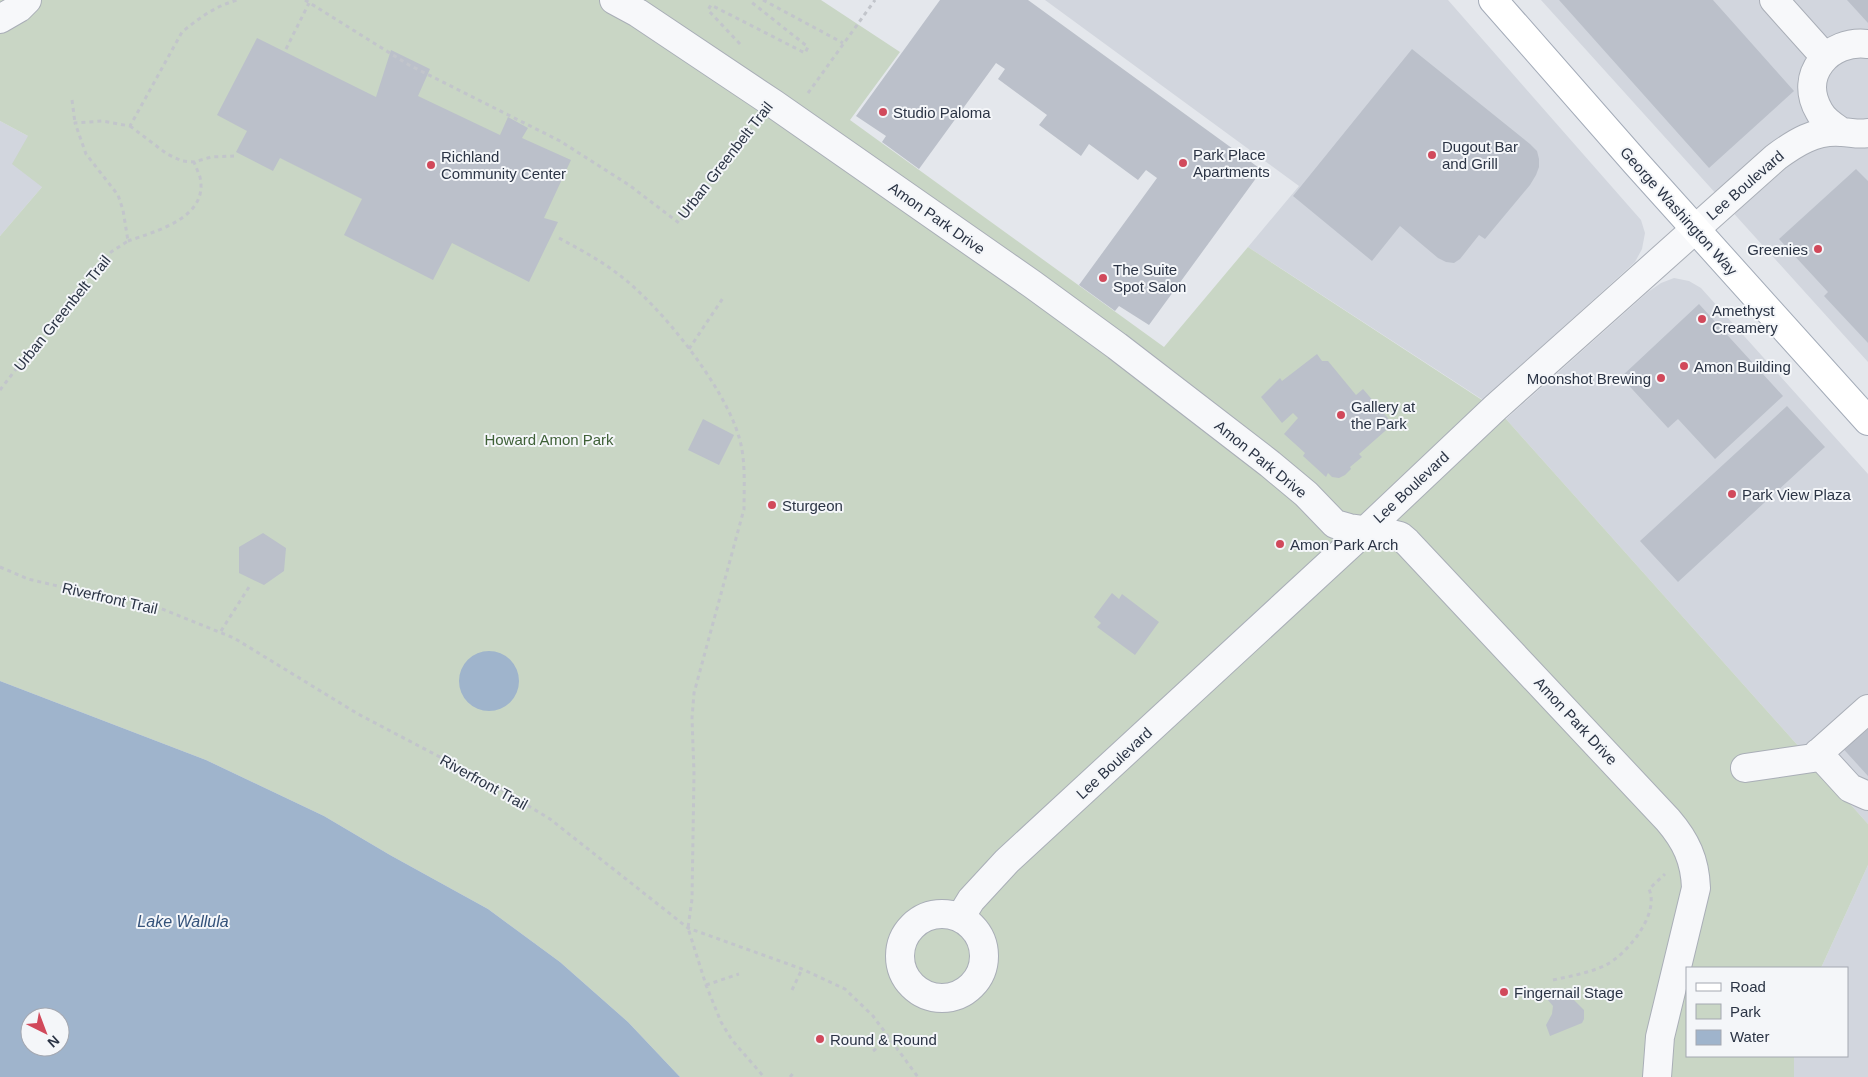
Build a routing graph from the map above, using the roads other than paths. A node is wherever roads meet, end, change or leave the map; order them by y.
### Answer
1 (27, 0) edge
2 (614, 0) edge
3 (1493, 0) edge
4 (1774, 0) edge
5 (0, 19) edge
6 (1868, 44) edge
7 (1825, 57) junction
8 (1855, 132) edge
9 (1694, 229) junction
10 (1868, 420) edge
11 (1366, 530) junction
12 (1868, 709) edge
13 (1818, 753) junction
14 (1746, 768) dead end
15 (1868, 796) edge
16 (960, 918) dead end
17 (1657, 1077) edge

1 - 5 street
2 - 11 street, Amon Park Drive
3 - 9 main road, George Washington Way
4 - 7 street
6 - 7 street
7 - 8 street, Lee Boulevard
8 - 9 street, Lee Boulevard
9 - 10 main road, George Washington Way
9 - 11 street, Lee Boulevard
11 - 16 street, Lee Boulevard
11 - 17 street, Amon Park Drive
12 - 13 street
13 - 14 street
13 - 15 street

